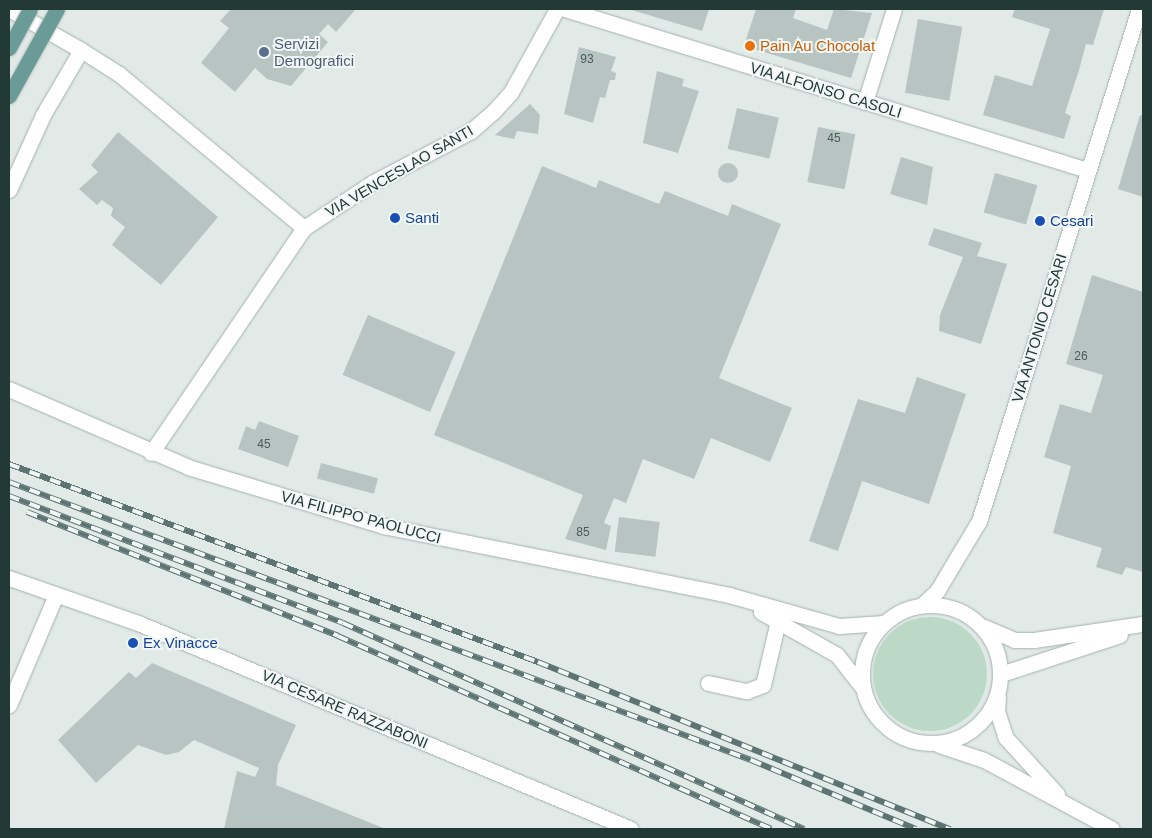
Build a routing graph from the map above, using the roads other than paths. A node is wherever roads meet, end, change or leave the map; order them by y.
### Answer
1 (9, 9) edge
2 (30, 9) edge
3 (57, 9) edge
4 (557, 9) edge
5 (565, 9) edge
6 (894, 9) edge
7 (1139, 9) edge
8 (9, 48) edge
9 (81, 50) junction
10 (9, 96) edge
11 (865, 102) junction
12 (1087, 170) junction
13 (9, 190) edge
14 (304, 228) junction
15 (9, 389) edge
16 (151, 453) junction
17 (9, 578) edge
18 (56, 595) junction
19 (729, 595) junction
20 (922, 605) junction
21 (778, 621) junction
22 (976, 622) junction
23 (884, 623) junction
24 (1143, 626) edge
25 (1001, 674) junction
26 (708, 683) dead end
27 (998, 691) junction
28 (865, 695) junction
29 (9, 705) edge
30 (919, 742) junction
31 (1075, 811) junction
32 (631, 829) edge
33 (1112, 829) edge

1 - 9 street
2 - 8 main road, bridge
3 - 10 main road, bridge
4 - 14 street, VIA VENCESLAO SANTI
5 - 11 street, VIA ALFONSO CASOLI
6 - 11 street
7 - 12 street, VIA ANTONIO CESARI
9 - 13 street
9 - 14 street
11 - 12 street, VIA ALFONSO CASOLI
12 - 20 street, VIA ANTONIO CESARI
14 - 16 street, VIA VENCESLAO SANTI
15 - 16 street, VIA FILIPPO PAOLUCCI
16 - 19 street, VIA FILIPPO PAOLUCCI
17 - 18 street, VIA CESARE RAZZABONI
18 - 29 street
18 - 32 street, VIA CESARE RAZZABONI
19 - 21 street, VIA FILIPPO PAOLUCCI
19 - 23 street, VIA FILIPPO PAOLUCCI
20 - 22 street
20 - 23 street
21 - 26 street
21 - 28 street, VIA FILIPPO PAOLUCCI
22 - 24 street
22 - 25 street
23 - 28 street
24 - 25 street
25 - 27 street
27 - 30 street
27 - 31 street
28 - 30 street
30 - 31 street
31 - 33 street

